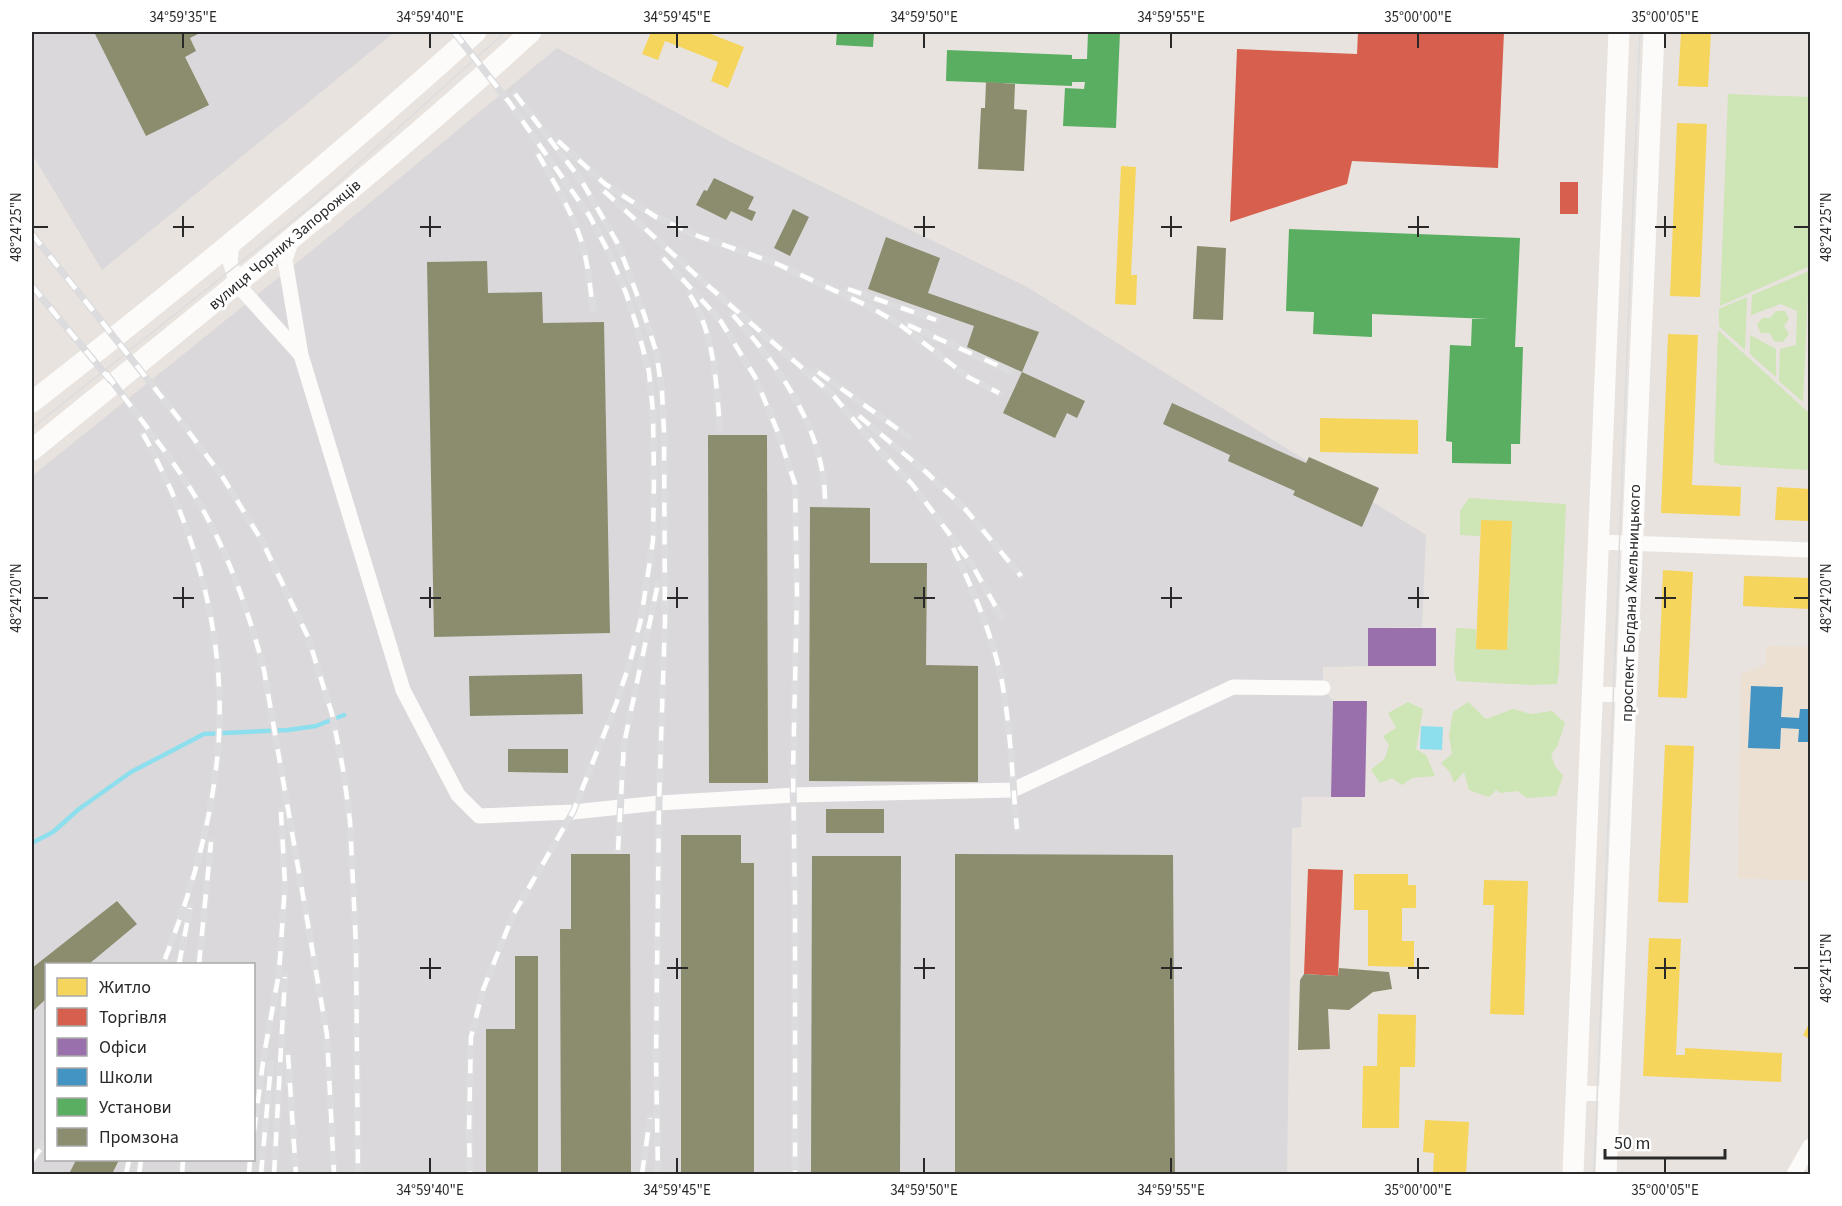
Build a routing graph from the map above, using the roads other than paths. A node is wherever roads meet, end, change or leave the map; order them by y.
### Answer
1 (476, 32) edge
2 (1619, 32) edge
3 (1654, 32) edge
4 (526, 37) edge
5 (1614, 153) junction
6 (1649, 153) junction
7 (292, 239) junction
8 (232, 243) junction
9 (237, 284) junction
10 (301, 355) junction
11 (37, 397) edge
12 (32, 450) edge
13 (1599, 542) junction
14 (1633, 543) junction
15 (1810, 549) edge
16 (1323, 688) dead end
17 (1593, 694) junction
18 (1626, 695) junction
19 (1577, 1093) junction
20 (1610, 1094) junction
21 (1810, 1146) edge
22 (1573, 1174) edge
23 (1606, 1174) edge
24 (1794, 1174) edge

1 - 8 main road, вулиця Чорних Запорожців
2 - 5 main road, проспект Богдана Хмельницького
3 - 6 main road, проспект Богдана Хмельницького
4 - 7 main road, вулиця Чорних Запорожців
5 - 6 main road
5 - 13 main road, проспект Богдана Хмельницького
6 - 14 main road, проспект Богдана Хмельницького
7 - 9 main road, вулиця Чорних Запорожців
7 - 10 street
8 - 9 street
8 - 11 main road, вулиця Чорних Запорожців
9 - 10 street
9 - 12 main road, вулиця Чорних Запорожців
10 - 16 street
13 - 14 street
13 - 17 main road, проспект Богдана Хмельницького
14 - 15 street
14 - 18 main road, проспект Богдана Хмельницького
17 - 18 street
17 - 19 main road, проспект Богдана Хмельницького
18 - 20 main road, проспект Богдана Хмельницького
19 - 20 street
19 - 22 main road, проспект Богдана Хмельницького
20 - 23 main road, проспект Богдана Хмельницького
21 - 24 street

